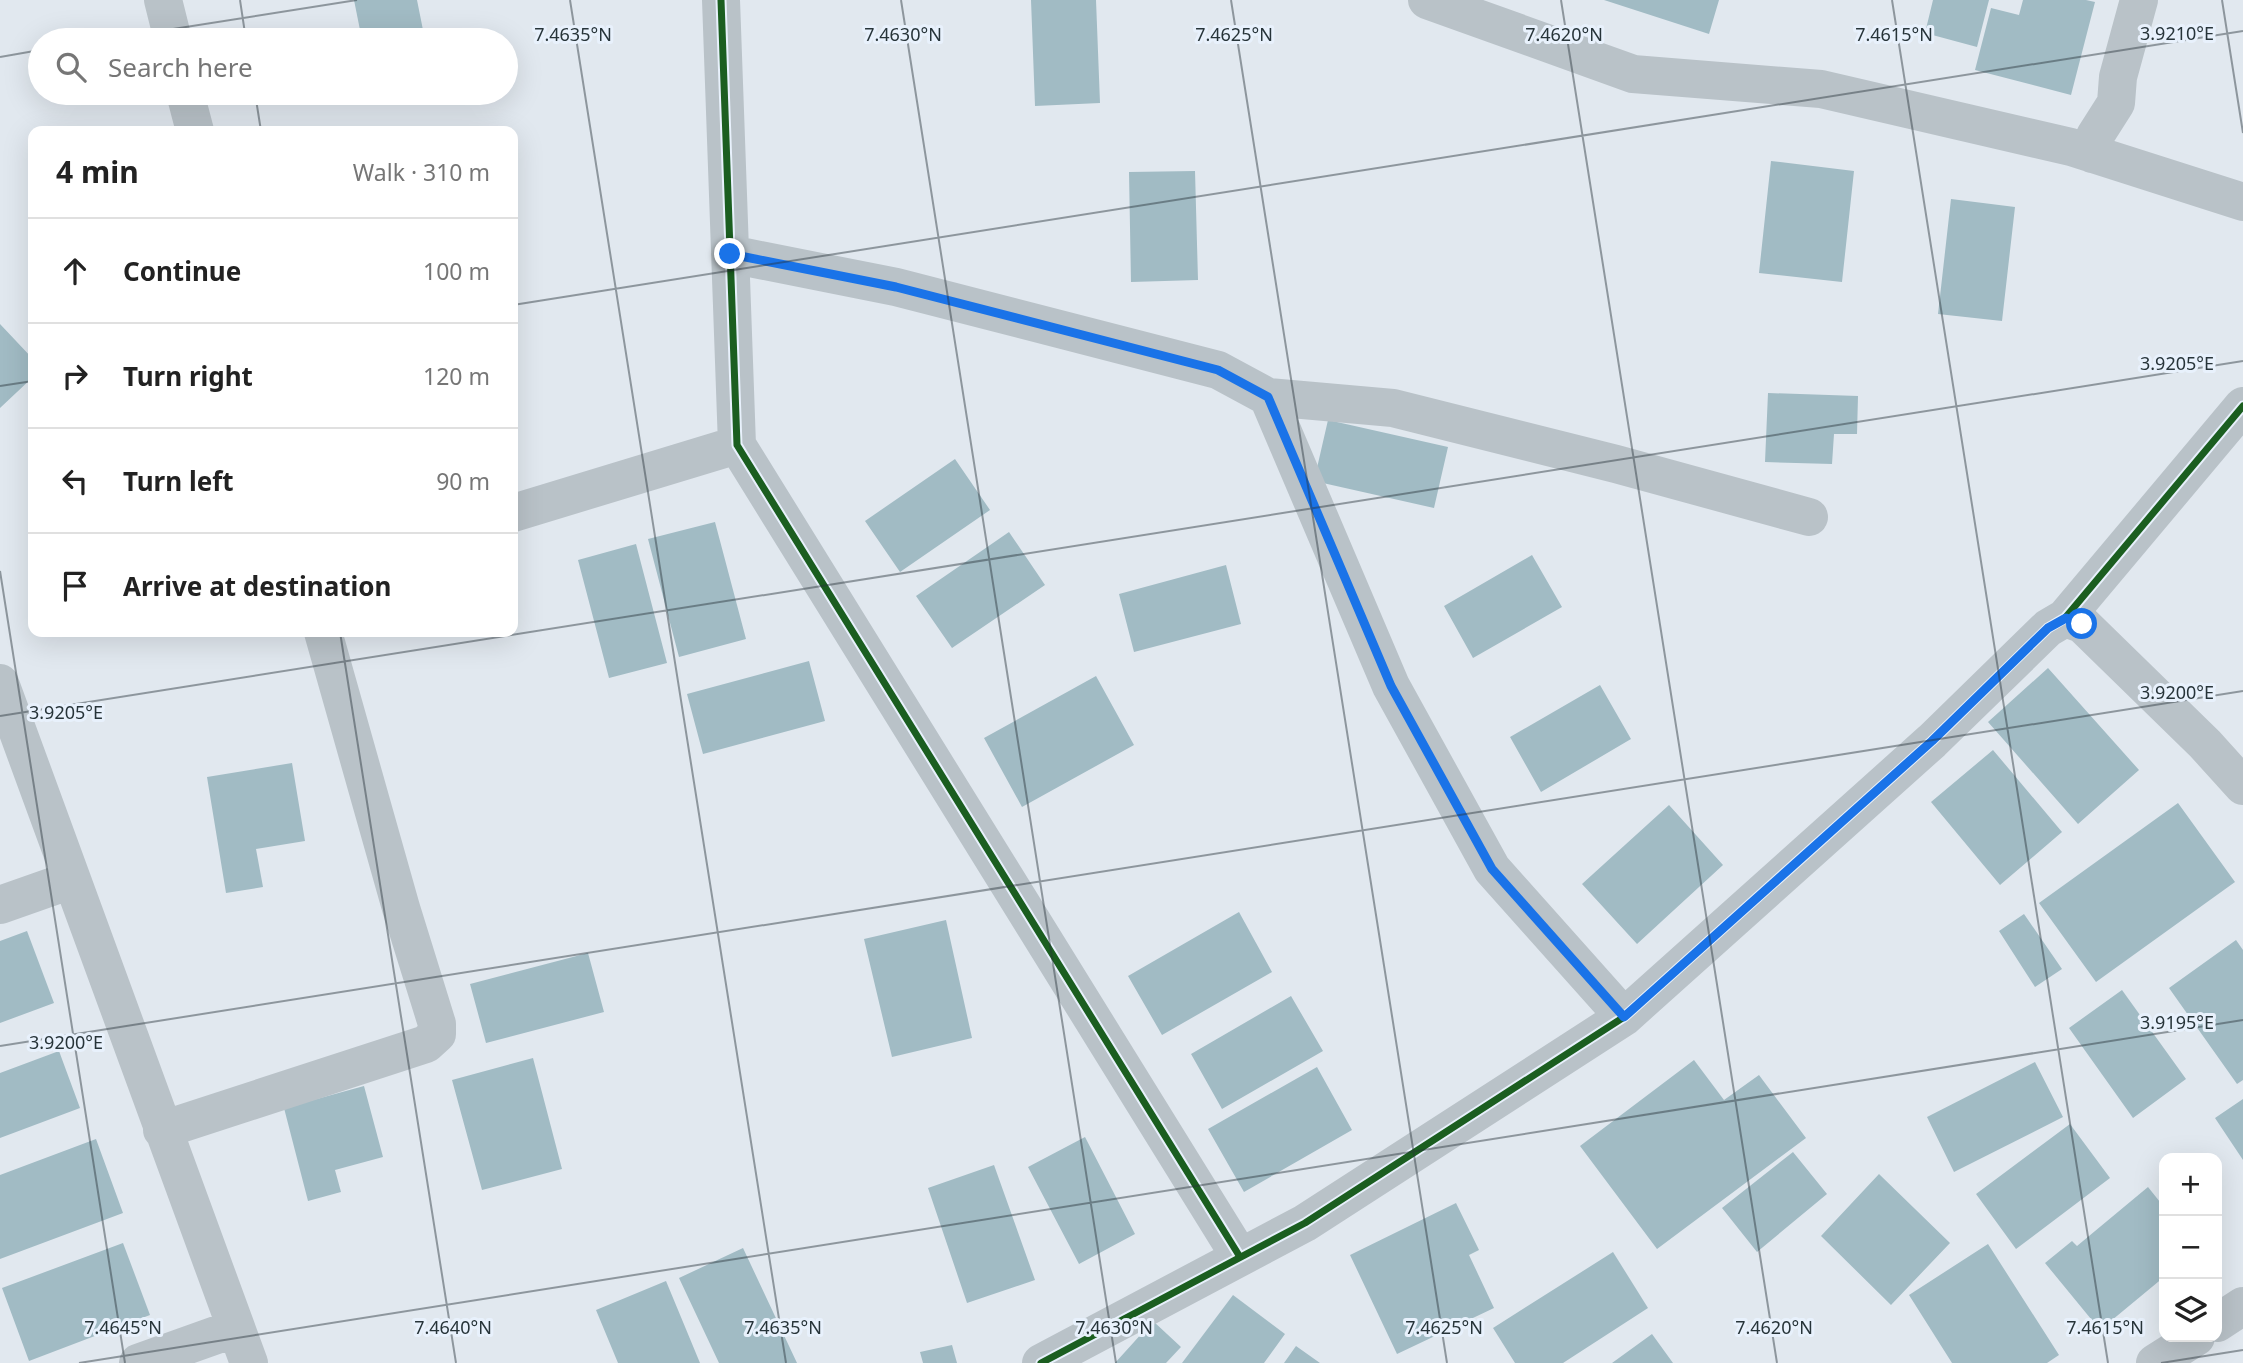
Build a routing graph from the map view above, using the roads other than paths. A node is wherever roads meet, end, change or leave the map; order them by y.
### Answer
1 (163, 0) edge
2 (721, 0) edge
3 (1427, 0) edge
4 (2139, 0) edge
5 (170, 28) edge
6 (188, 105) edge
7 (194, 126) edge
8 (2092, 154) junction
9 (2243, 202) edge
10 (730, 254) junction
11 (1268, 397) junction
12 (2243, 406) edge
13 (737, 445) junction
14 (518, 511) edge
15 (1809, 517) dead end
16 (2066, 618) junction
17 (324, 637) edge
18 (0, 683) edge
19 (2243, 786) edge
20 (71, 880) junction
21 (0, 905) edge
22 (1624, 1017) junction
23 (162, 1129) junction
24 (1240, 1257) junction
25 (2243, 1307) edge
26 (2222, 1320) edge
27 (236, 1328) junction
28 (2188, 1342) edge
29 (138, 1363) edge
30 (249, 1363) edge
31 (1041, 1363) edge
32 (2155, 1363) edge

1 - 5 street
2 - 10 street
3 - 8 street
4 - 8 street
6 - 7 street
8 - 9 street
10 - 11 street
10 - 13 street
11 - 15 street
11 - 22 street
12 - 16 street
13 - 14 street
13 - 24 street
16 - 19 street
16 - 22 street
17 - 23 street
18 - 20 street
20 - 21 street
20 - 23 street
22 - 24 street
23 - 27 street
24 - 31 street
25 - 26 street
27 - 29 street
27 - 30 street
28 - 32 street

